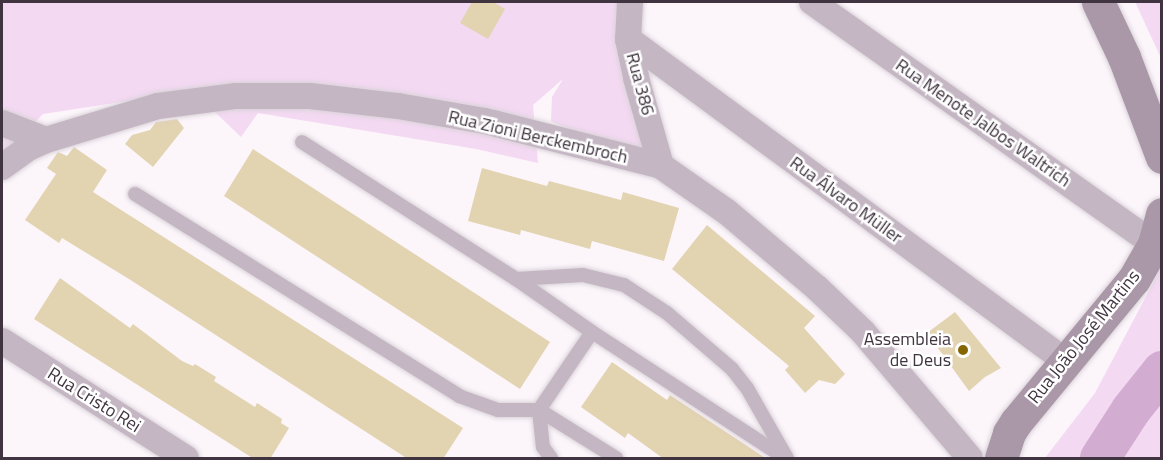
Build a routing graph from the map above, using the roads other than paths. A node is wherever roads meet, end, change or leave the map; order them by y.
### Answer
1 (630, 2) edge
2 (812, 2) edge
3 (1098, 2) edge
4 (628, 39) junction
5 (2, 123) edge
6 (46, 140) junction
7 (302, 142) dead end
8 (1161, 157) edge
9 (661, 166) junction
10 (2, 167) edge
11 (135, 194) dead end
12 (1158, 229) edge
13 (516, 279) junction
14 (592, 333) junction
15 (2, 341) edge
16 (1064, 360) junction
17 (539, 410) junction
18 (186, 459) edge
19 (551, 459) edge
20 (616, 459) edge
21 (786, 459) edge
22 (970, 459) edge
23 (1001, 459) edge

1 - 4 street, Rua 386
2 - 12 street, Rua Menote Jalbos Waltrich
3 - 8 main road
4 - 9 street, Rua 386
4 - 16 street, Rua Álvaro Müller
5 - 6 street
6 - 9 street, Rua Zioni Berckembroch
6 - 10 street, Rua Zioni Berckembroch
7 - 13 lane
9 - 22 street, Rua Zioni Berckembroch
11 - 17 lane
12 - 16 main road, Rua João José Martins
13 - 14 lane
13 - 21 lane
14 - 17 lane
14 - 21 lane
15 - 18 street, Rua Cristo Rei
16 - 23 main road, Rua João José Martins
17 - 19 lane
17 - 20 lane

